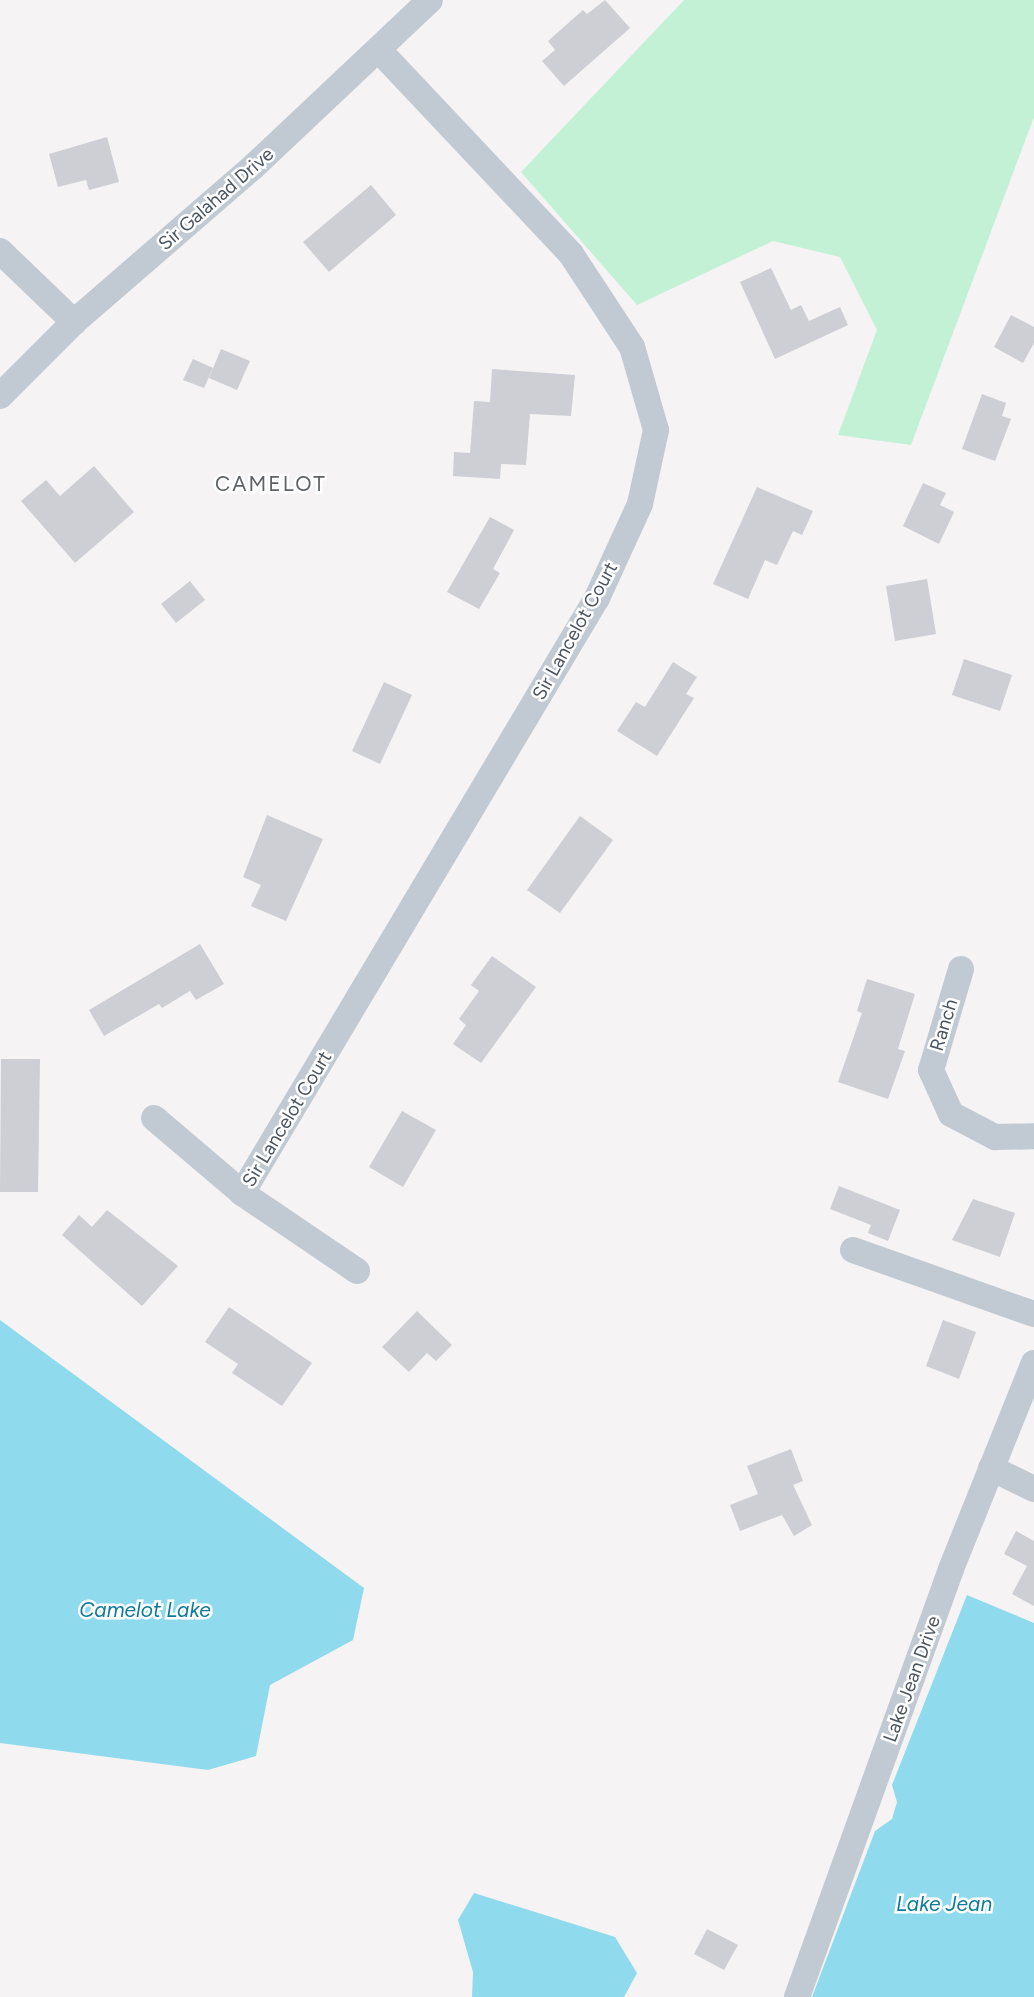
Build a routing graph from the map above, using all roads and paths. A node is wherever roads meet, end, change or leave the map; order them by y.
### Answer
1 (430, 0) edge
2 (379, 50) junction
3 (0, 251) edge
4 (74, 322) junction
5 (0, 396) edge
6 (961, 969) dead end
7 (154, 1118) dead end
8 (1034, 1136) edge
9 (242, 1194) junction
10 (853, 1250) dead end
11 (357, 1271) dead end
12 (1034, 1314) edge
13 (1034, 1363) edge
14 (991, 1468) junction
15 (1034, 1489) edge
16 (797, 1997) edge

1 - 2 street, Sir Galahad Drive
2 - 4 street, Sir Galahad Drive
2 - 9 street, Sir Lancelot Court
3 - 4 street
4 - 5 street, Sir Galahad Drive
6 - 8 street, Ranch
7 - 9 street
9 - 11 street
10 - 12 street
13 - 14 street, Lake Jean Drive
14 - 15 street
14 - 16 street, Lake Jean Drive

